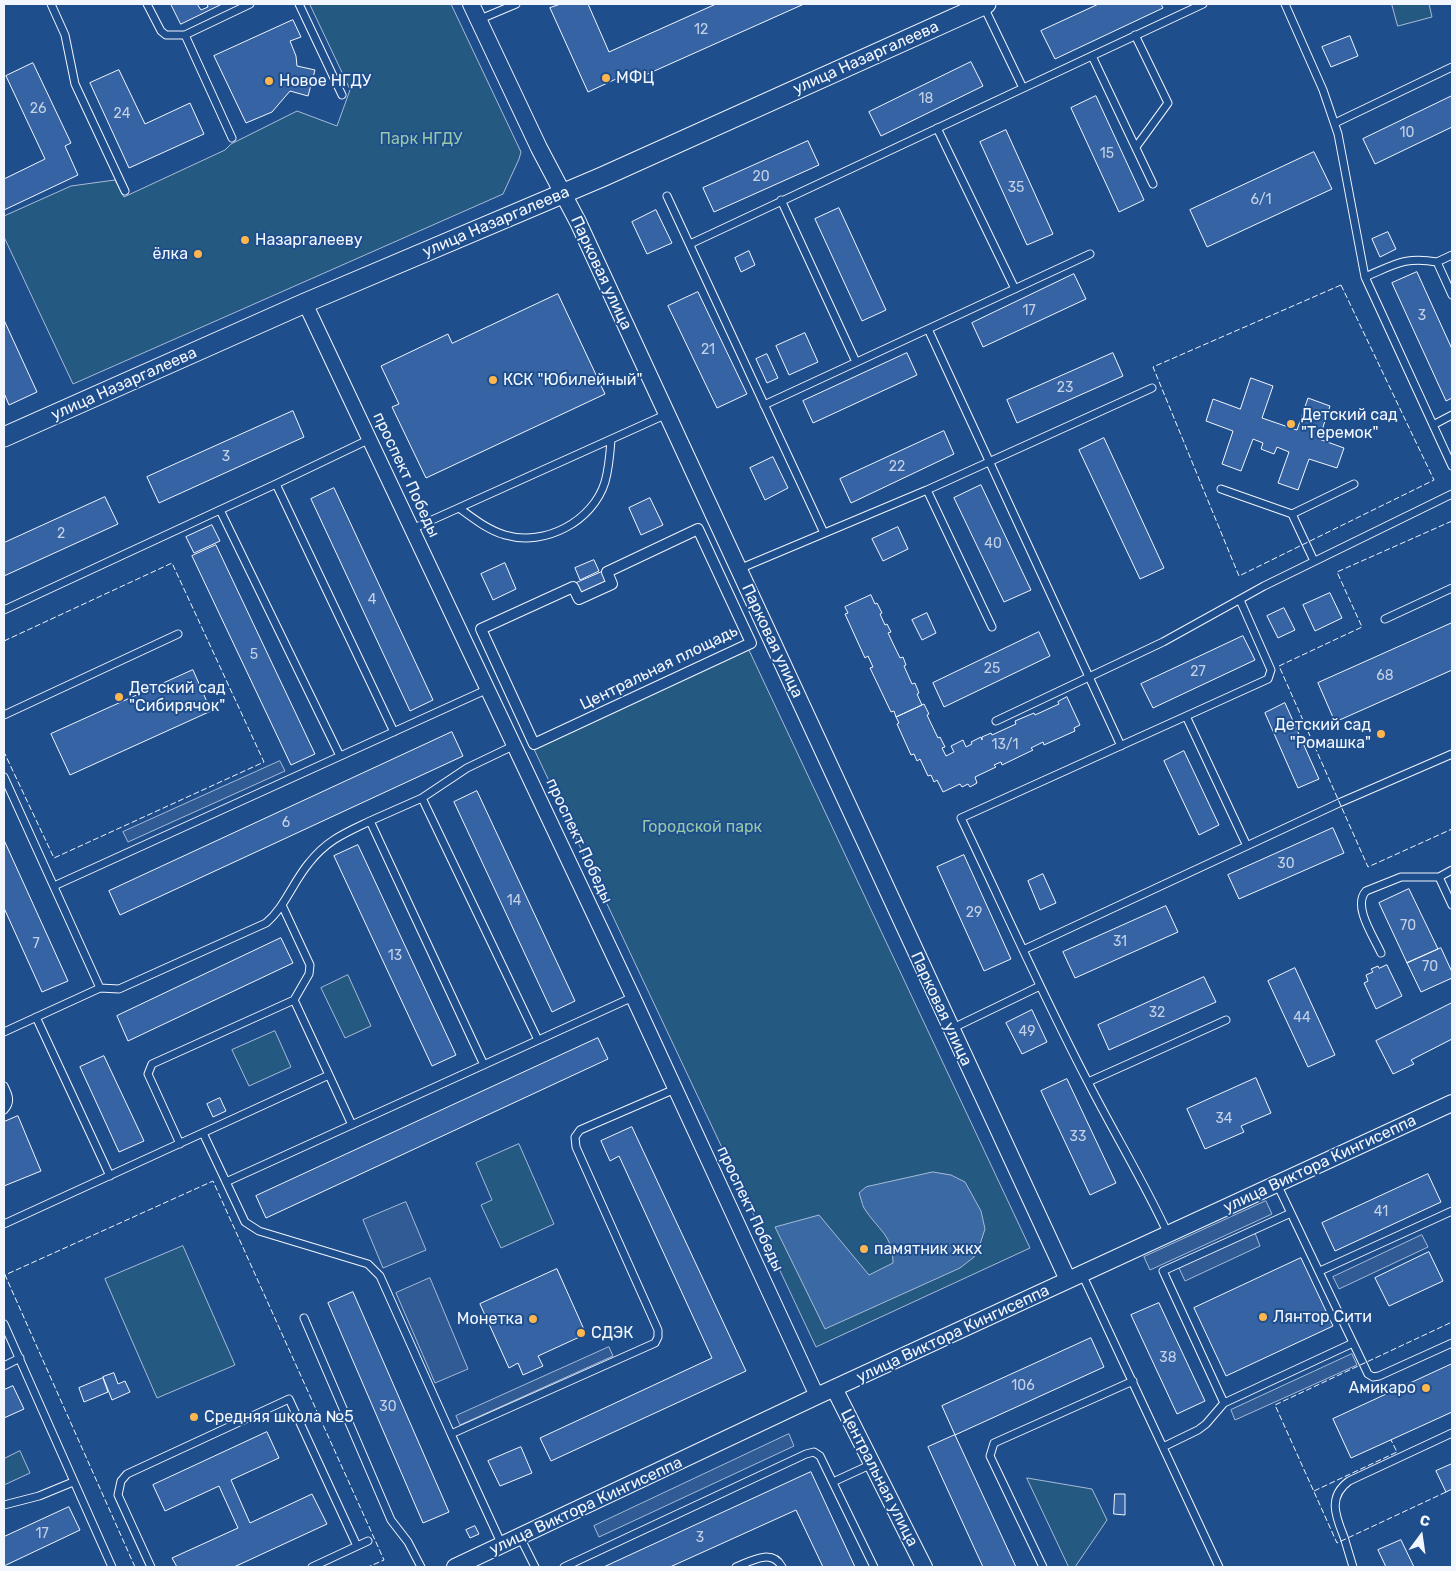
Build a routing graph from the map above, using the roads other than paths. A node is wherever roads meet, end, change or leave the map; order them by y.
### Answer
1 (51, 4) edge
2 (147, 4) edge
3 (250, 4) edge
4 (299, 4) edge
5 (471, 4) edge
6 (516, 4) edge
7 (984, 4) edge
8 (1203, 4) edge
9 (1285, 4) edge
10 (478, 20) junction
11 (185, 35) junction
12 (1136, 35) junction
13 (1092, 56) junction
14 (1452, 67) edge
15 (1023, 88) junction
16 (342, 95) dead end
17 (1335, 123) junction
18 (937, 128) junction
19 (232, 138) dead end
20 (1136, 147) junction
21 (1153, 184) dead end
22 (125, 191) dead end
23 (563, 193) junction
24 (667, 196) dead end
25 (781, 200) junction
26 (690, 244) junction
27 (1090, 254) dead end
28 (1452, 255) edge
29 (1437, 262) junction
30 (1366, 277) junction
31 (1015, 289) junction
32 (1452, 296) edge
33 (305, 303) junction
34 (928, 329) junction
35 (856, 362) junction
36 (1152, 388) dead end
37 (764, 405) junction
38 (667, 414) junction
39 (1452, 416) edge
40 (1433, 424) junction
41 (4, 437) edge
42 (370, 439) junction
43 (611, 440) junction
44 (990, 462) junction
45 (1452, 466) edge
46 (276, 484) junction
47 (1354, 484) dead end
48 (1221, 489) dead end
49 (928, 490) junction
50 (1452, 494) edge
51 (459, 508) junction
52 (220, 510) junction
53 (1292, 514) junction
54 (412, 529) junction
55 (824, 533) junction
56 (1314, 562) junction
57 (739, 569) junction
58 (1452, 588) edge
59 (1240, 600) junction
60 (4, 610) edge
61 (1385, 619) dead end
62 (992, 627) dead end
63 (481, 629) joint
64 (178, 634) dead end
65 (1089, 677) junction
66 (488, 689) junction
67 (4, 715) edge
68 (1186, 716) junction
69 (996, 721) dead end
70 (394, 732) junction
71 (515, 745) junction
72 (1121, 746) junction
73 (1452, 754) edge
74 (340, 756) junction
75 (4, 778) edge
76 (422, 798) junction
77 (370, 821) junction
78 (1247, 846) junction
79 (1452, 870) edge
80 (1439, 877) junction
81 (54, 886) junction
82 (282, 905) junction
83 (1452, 905) edge
84 (1024, 950) junction
85 (1381, 953) dead end
86 (1040, 986) junction
87 (100, 988) junction
88 (633, 997) junction
89 (294, 1000) junction
90 (36, 1017) junction
91 (1226, 1020) dead end
92 (951, 1029) junction
93 (4, 1032) edge
94 (538, 1040) junction
95 (484, 1065) junction
96 (329, 1075) junction
97 (1088, 1082) junction
98 (4, 1086) edge
99 (675, 1089) junction
100 (1452, 1103) edge
101 (4, 1110) edge
102 (352, 1125) junction
103 (203, 1133) junction
104 (180, 1144) junction
105 (110, 1176) junction
106 (226, 1182) junction
107 (1277, 1183) junction
108 (1452, 1211) edge
109 (1291, 1212) junction
110 (4, 1224) edge
111 (1168, 1234) junction
112 (1320, 1271) junction
113 (1075, 1277) junction
114 (304, 1318) dead end
115 (4, 1324) edge
116 (1353, 1343) junction
117 (1452, 1343) edge
118 (20, 1358) junction
119 (4, 1366) edge
120 (1132, 1381) junction
121 (834, 1388) junction
122 (817, 1396) junction
123 (1224, 1403) junction
124 (1452, 1433) edge
125 (451, 1434) junction
126 (1163, 1447) junction
127 (873, 1463) junction
128 (73, 1482) junction
129 (834, 1482) junction
130 (4, 1505) edge
131 (520, 1536) junction
132 (368, 1541) dead end
133 (502, 1545) junction
134 (357, 1546) junction
135 (112, 1567) edge
136 (151, 1567) edge
137 (312, 1567) edge
138 (422, 1567) edge
139 (455, 1567) edge
140 (535, 1567) edge
141 (564, 1567) edge
142 (736, 1567) edge
143 (782, 1567) edge
144 (874, 1567) edge
145 (924, 1567) edge
146 (1043, 1567) edge
147 (1217, 1567) edge
148 (1353, 1567) edge

1 - 22 lane
2 - 11 lane
3 - 11 lane
4 - 16 lane
5 - 10 street, Парковая улица
6 - 10 lane
7 - 15 lane
7 - 23 main road, улица Назаргалеева
8 - 12 lane
9 - 17 lane
10 - 23 street, Парковая улица
11 - 19 lane
12 - 13 lane
12 - 20 lane
13 - 15 lane
13 - 20 lane
14 - 17 lane
15 - 18 lane
17 - 30 lane
18 - 25 lane
18 - 31 lane
20 - 21 lane
23 - 33 main road, улица Назаргалеева
23 - 38 street, Парковая улица
24 - 26 lane
25 - 26 lane
25 - 35 lane
26 - 37 lane
27 - 31 lane
28 - 29 lane
29 - 30 lane
29 - 32 lane
30 - 40 lane
31 - 34 lane
33 - 41 main road, улица Назаргалеева
33 - 42 street, проспект Победы
34 - 35 lane
34 - 44 lane
35 - 37 lane
36 - 44 lane
37 - 55 lane
38 - 43 lane
38 - 57 street, Парковая улица
39 - 40 lane
40 - 45 lane
42 - 46 lane
42 - 54 street, проспект Победы
43 - 51 lane
43 - 51 lane
44 - 49 lane
44 - 65 lane
46 - 52 lane
46 - 70 lane
47 - 53 lane
48 - 53 lane
49 - 55 lane
49 - 62 lane
50 - 56 lane
51 - 54 lane
52 - 60 lane
52 - 74 lane
53 - 56 lane
54 - 66 street, проспект Победы
55 - 57 lane
56 - 59 lane
57 - 92 street, Парковая улица
58 - 61 lane
59 - 65 lane
59 - 68 lane
63 - 63 street, Центральная площадь
64 - 67 lane
65 - 69 lane
65 - 72 lane
66 - 70 lane
66 - 71 street, проспект Победы
68 - 72 lane
68 - 78 lane
70 - 74 lane
71 - 76 lane
71 - 88 street, проспект Победы
72 - 84 lane
73 - 78 lane
74 - 81 lane
75 - 81 lane
76 - 77 lane
76 - 94 lane
77 - 82 lane
77 - 95 lane
78 - 84 lane
79 - 80 lane
80 - 83 lane
80 - 85 lane
81 - 87 lane
82 - 87 lane
82 - 89 lane
84 - 86 lane
86 - 92 lane
86 - 97 lane
87 - 90 lane
88 - 94 lane
88 - 99 street, проспект Победы
89 - 96 lane
89 - 104 lane
90 - 93 lane
90 - 105 lane
91 - 97 lane
92 - 113 street, Парковая улица
94 - 95 lane
95 - 102 lane
96 - 102 lane
96 - 103 lane
97 - 111 lane
98 - 101 lane
99 - 122 street, проспект Победы
99 - 125 lane
100 - 107 street, улица Виктора Кингисеппа
102 - 106 lane
103 - 104 lane
103 - 106 lane
104 - 105 lane
105 - 110 lane
106 - 125 lane
107 - 109 lane
107 - 111 street, улица Виктора Кингисеппа
108 - 112 lane
109 - 112 lane
109 - 123 lane
111 - 113 street, улица Виктора Кингисеппа
112 - 116 lane
113 - 120 lane
113 - 121 street, улица Виктора Кингисеппа
114 - 138 lane
115 - 118 lane
116 - 117 lane
116 - 123 lane
118 - 119 lane
118 - 128 lane
120 - 126 lane
120 - 146 lane
121 - 122 street, улица Виктора Кингисеппа
121 - 127 street, Центральная улица
122 - 131 street, улица Виктора Кингисеппа
123 - 126 lane
124 - 148 lane
125 - 133 lane
126 - 147 lane
127 - 129 lane
127 - 145 street, Центральная улица
128 - 130 lane
128 - 135 lane
129 - 141 lane
129 - 144 lane
131 - 133 street, улица Виктора Кингисеппа
131 - 140 lane
132 - 134 lane
133 - 139 street, улица Виктора Кингисеппа
134 - 136 lane
134 - 137 lane
142 - 143 lane

